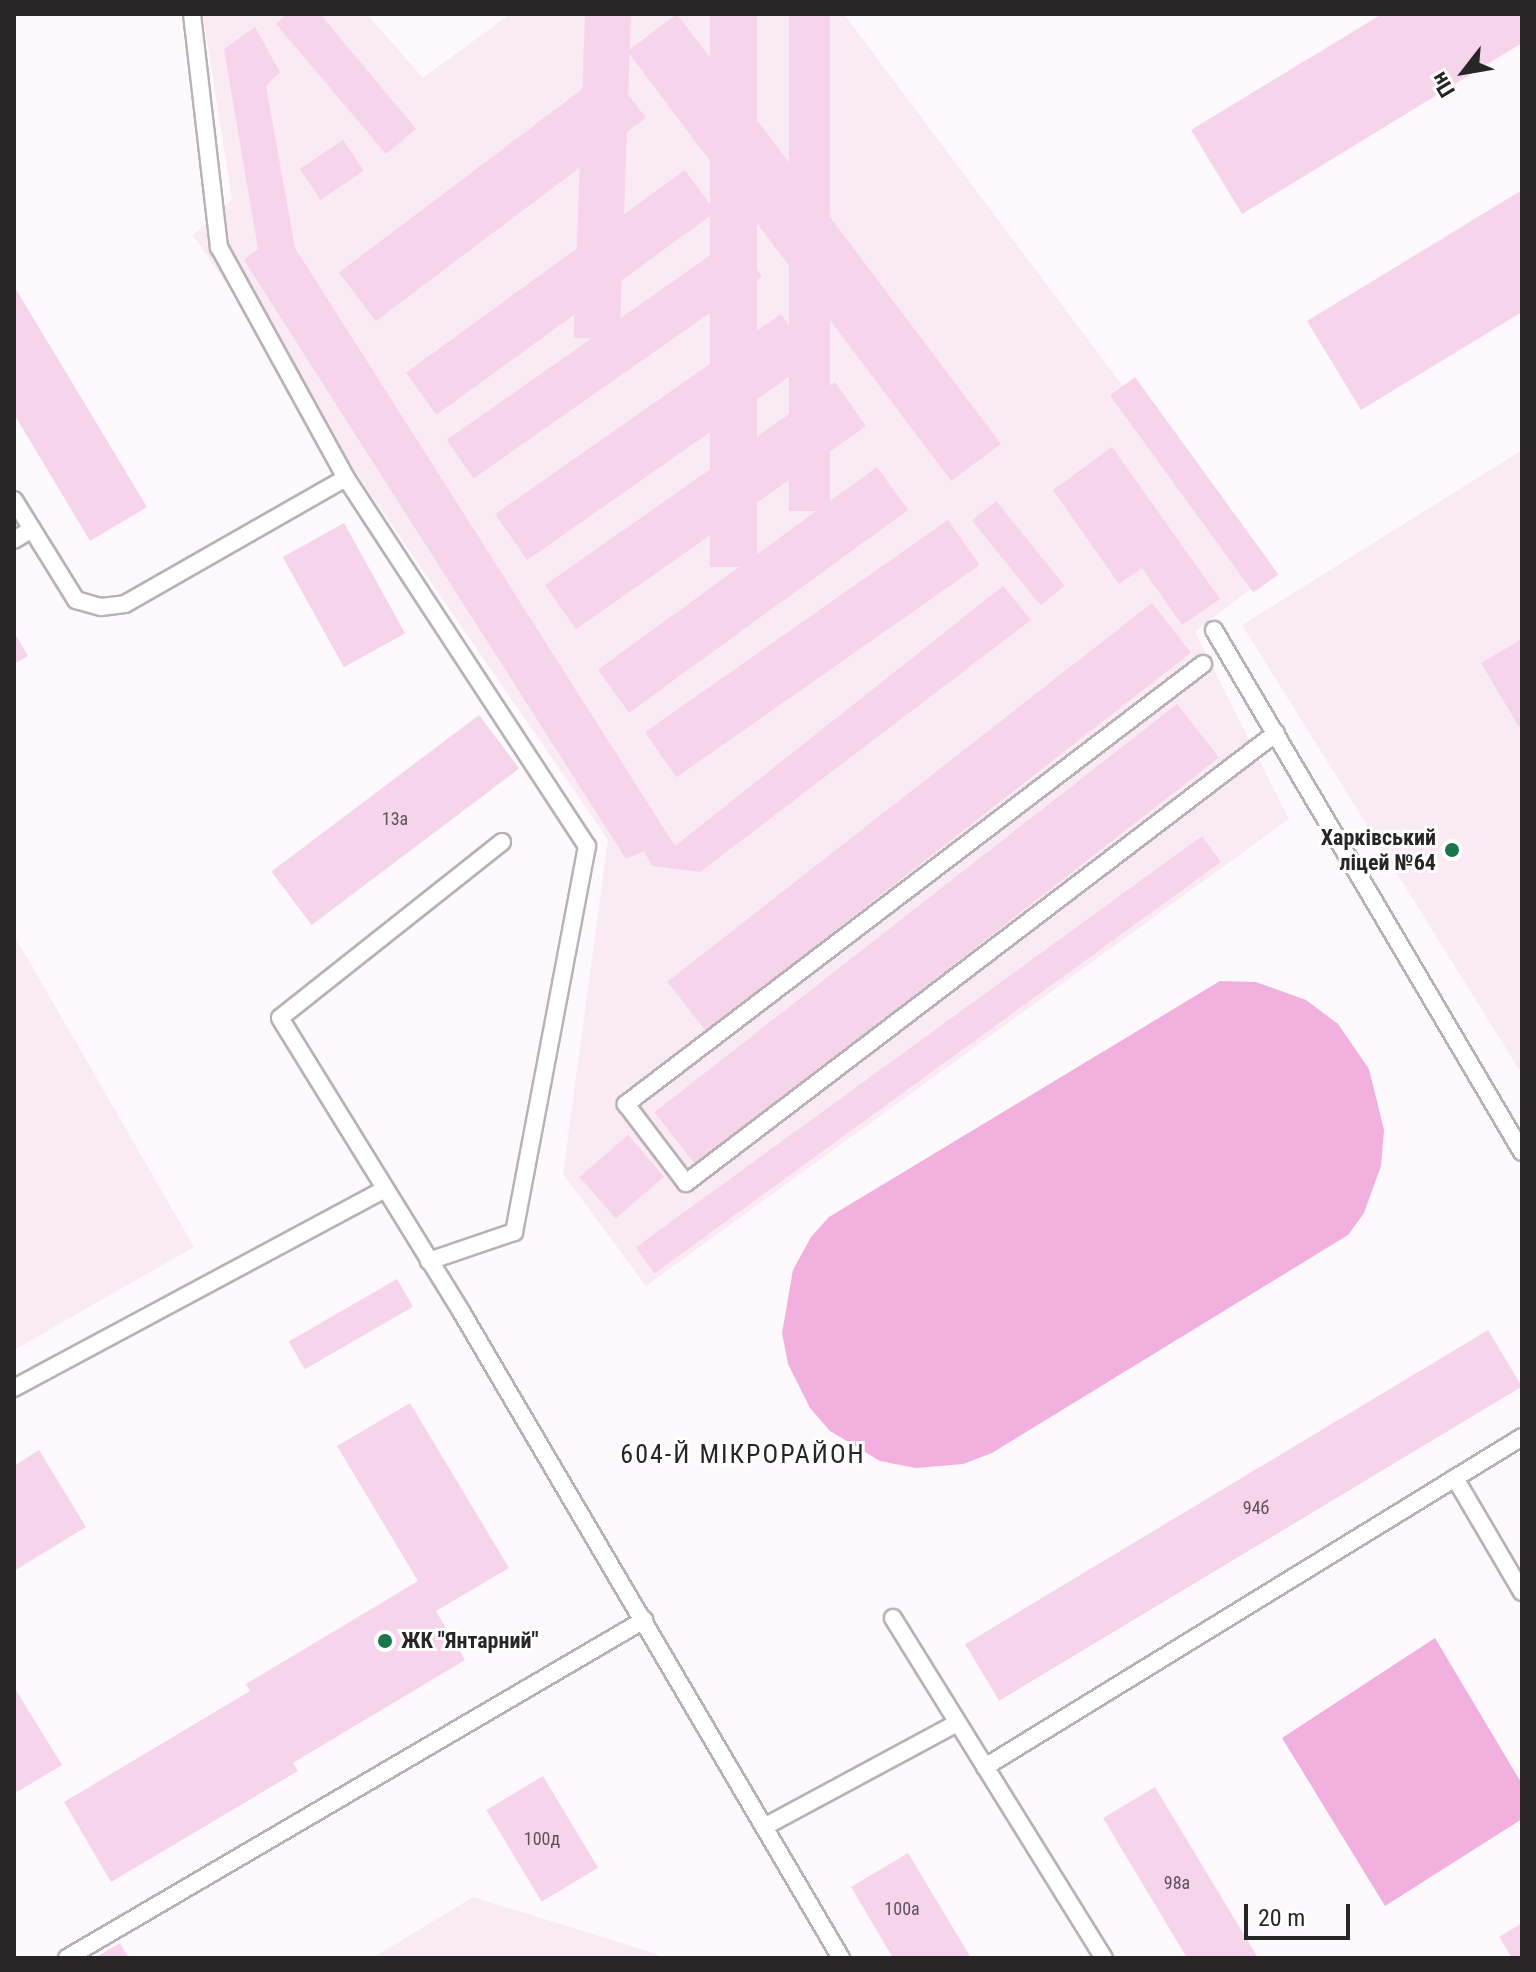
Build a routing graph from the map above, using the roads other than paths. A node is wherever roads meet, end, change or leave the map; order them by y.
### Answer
1 (192, 14) edge
2 (346, 478) junction
3 (14, 500) edge
4 (32, 529) junction
5 (14, 540) edge
6 (1214, 630) dead end
7 (1203, 664) dead end
8 (1276, 733) junction
9 (502, 842) dead end
10 (1522, 1152) edge
11 (383, 1190) junction
12 (429, 1261) junction
13 (14, 1388) edge
14 (1522, 1437) edge
15 (1455, 1478) junction
16 (1522, 1592) edge
17 (893, 1618) dead end
18 (644, 1620) junction
19 (957, 1723) junction
20 (985, 1767) junction
21 (764, 1827) junction
22 (67, 1958) edge
23 (841, 1958) edge
24 (1104, 1958) edge

1 - 2 lane
2 - 4 lane
2 - 12 lane
3 - 4 lane
4 - 5 lane
6 - 8 lane
7 - 8 lane
8 - 10 lane
9 - 11 lane
11 - 12 lane
11 - 13 lane
12 - 18 lane
14 - 15 lane
15 - 16 lane
15 - 20 lane
17 - 19 lane
18 - 21 lane
18 - 22 lane
19 - 20 lane
19 - 21 lane
20 - 24 lane
21 - 23 lane

